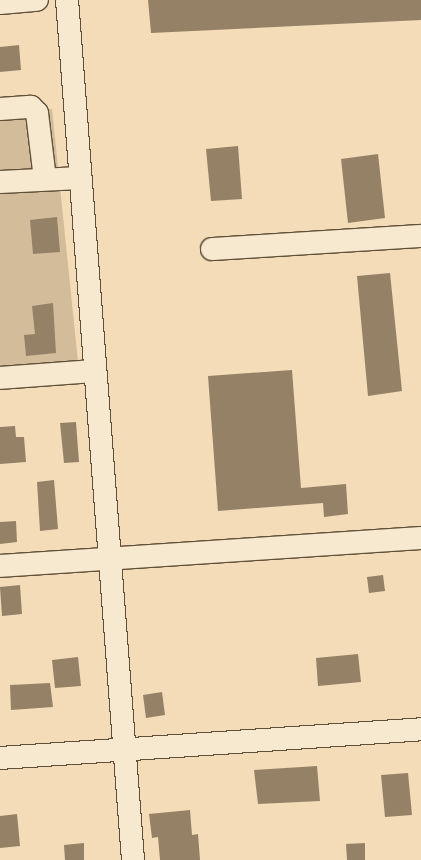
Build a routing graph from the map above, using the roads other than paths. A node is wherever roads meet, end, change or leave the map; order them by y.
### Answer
1 (37, 0) edge
2 (67, 0) edge
3 (0, 3) edge
4 (0, 109) edge
5 (80, 178) junction
6 (45, 180) junction
7 (0, 182) edge
8 (421, 236) edge
9 (212, 249) dead end
10 (93, 371) junction
11 (0, 378) edge
12 (421, 538) edge
13 (109, 558) junction
14 (0, 566) edge
15 (421, 729) edge
16 (126, 748) junction
17 (0, 758) edge
18 (133, 860) edge

1 - 3 street
2 - 5 street
4 - 6 street
5 - 6 street
5 - 10 street
6 - 7 street
8 - 9 street
10 - 11 street
10 - 13 street
12 - 13 street
13 - 14 street
13 - 16 street
15 - 16 street
16 - 17 street
16 - 18 street

